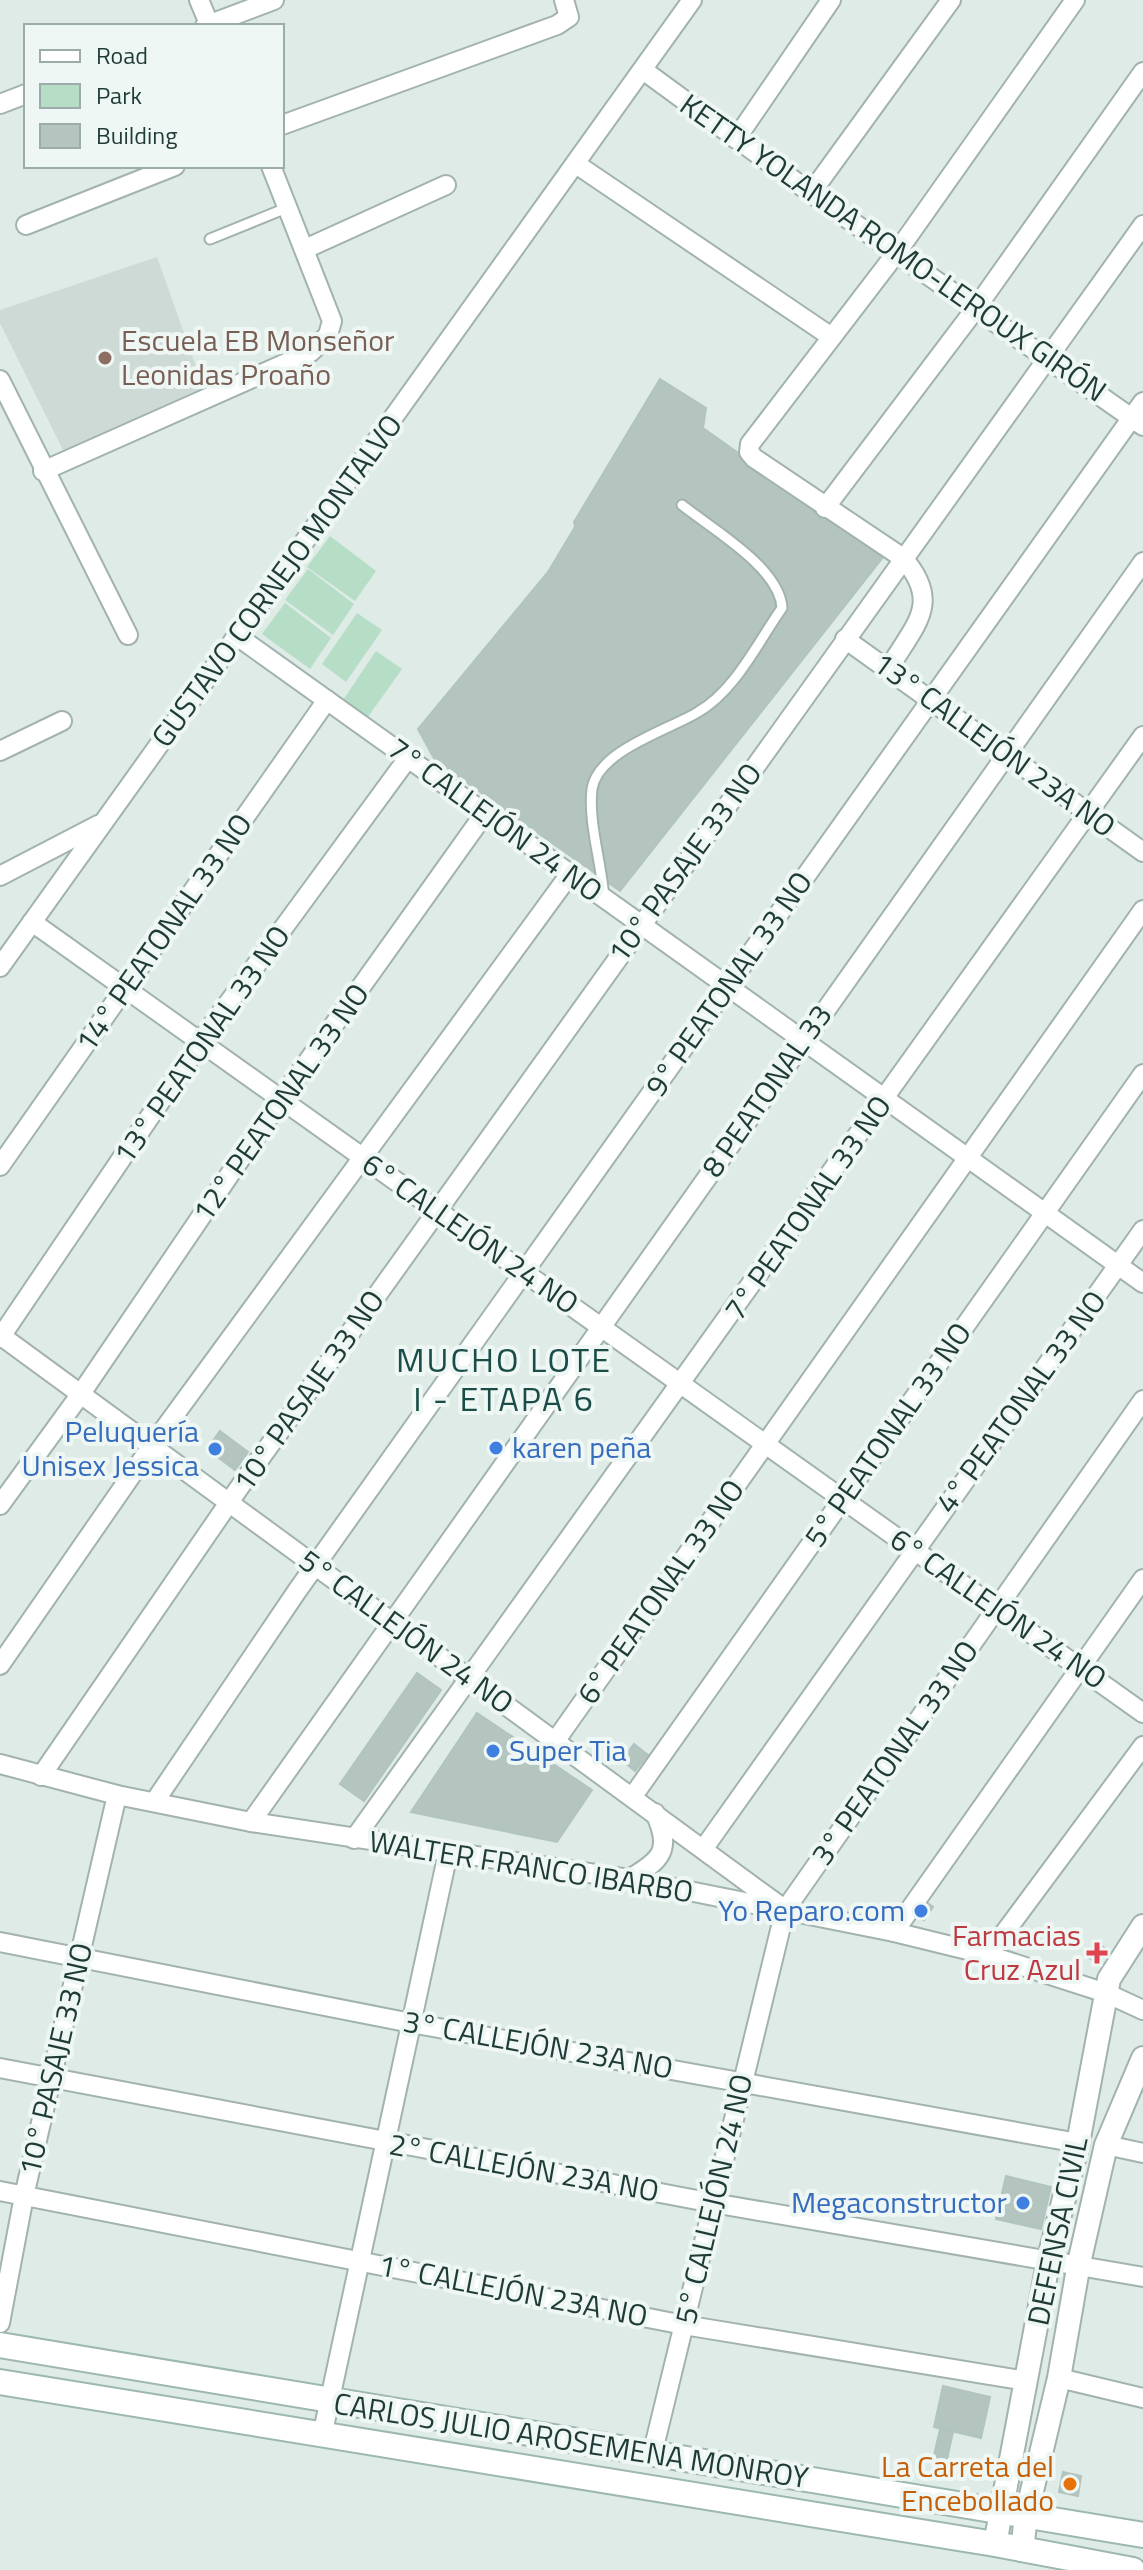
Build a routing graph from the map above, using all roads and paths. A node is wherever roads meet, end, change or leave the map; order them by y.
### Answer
1 (199, 0) edge
2 (274, 0) edge
3 (564, 0) edge
4 (692, 0) edge
5 (831, 0) edge
6 (951, 0) edge
7 (1075, 0) edge
8 (209, 24) edge
9 (212, 24) edge
10 (643, 70) junction
11 (1143, 72) edge
12 (24, 95) edge
13 (0, 104) edge
14 (284, 124) edge
15 (736, 139) junction
16 (576, 164) junction
17 (170, 168) edge
18 (272, 168) edge
19 (446, 185) dead end
20 (811, 193) junction
21 (289, 207) junction
22 (26, 225) dead end
23 (1143, 225) edge
24 (210, 239) dead end
25 (305, 249) junction
26 (897, 252) junction
27 (976, 308) junction
28 (830, 336) junction
29 (1048, 359) junction
30 (0, 380) edge
31 (1143, 402) edge
32 (1137, 422) edge
33 (43, 471) junction
34 (682, 505) dead end
35 (825, 508) junction
36 (903, 558) junction
37 (1143, 562) edge
38 (128, 635) dead end
39 (237, 636) junction
40 (845, 639) junction
41 (888, 670) junction
42 (327, 700) junction
43 (931, 700) junction
44 (62, 721) dead end
45 (1143, 736) edge
46 (0, 751) edge
47 (1006, 754) junction
48 (408, 758) junction
49 (485, 813) junction
50 (1088, 813) junction
51 (104, 822) junction
52 (1143, 852) edge
53 (570, 874) junction
54 (0, 876) edge
55 (604, 899) junction
56 (1143, 910) edge
57 (32, 922) junction
58 (642, 925) junction
59 (0, 967) edge
60 (727, 987) junction
61 (125, 989) junction
62 (803, 1040) junction
63 (201, 1042) junction
64 (1143, 1074) edge
65 (281, 1099) junction
66 (885, 1099) junction
67 (362, 1157) junction
68 (968, 1158) junction
69 (0, 1166) edge
70 (438, 1211) junction
71 (1045, 1213) junction
72 (1143, 1230) edge
73 (1118, 1266) junction
74 (524, 1272) junction
75 (1143, 1283) edge
76 (600, 1326) junction
77 (0, 1336) edge
78 (682, 1385) junction
79 (80, 1395) junction
80 (1143, 1400) edge
81 (765, 1444) junction
82 (151, 1447) junction
83 (843, 1499) junction
84 (230, 1503) junction
85 (0, 1505) edge
86 (915, 1550) junction
87 (315, 1565) junction
88 (1143, 1579) edge
89 (996, 1607) junction
90 (391, 1621) junction
91 (0, 1665) edge
92 (1081, 1667) junction
93 (469, 1678) junction
94 (1143, 1713) edge
95 (556, 1740) junction
96 (1143, 1746) edge
97 (0, 1764) edge
98 (41, 1776) junction
99 (117, 1795) junction
100 (633, 1796) junction
101 (155, 1801) junction
102 (654, 1811) junction
103 (251, 1822) junction
104 (354, 1839) junction
105 (704, 1848) junction
106 (448, 1853) junction
107 (629, 1879) junction
108 (785, 1910) junction
109 (1143, 1926) edge
110 (894, 1932) junction
111 (0, 1942) edge
112 (988, 1955) junction
113 (80, 1958) junction
114 (1106, 1993) junction
115 (1143, 2010) edge
116 (411, 2023) junction
117 (1143, 2058) edge
118 (0, 2068) edge
119 (52, 2079) junction
120 (741, 2082) junction
121 (385, 2142) junction
122 (1078, 2143) junction
123 (1106, 2145) junction
124 (1143, 2153) edge
125 (0, 2191) edge
126 (24, 2196) junction
127 (713, 2203) junction
128 (1049, 2258) junction
129 (361, 2262) junction
130 (1079, 2263) junction
131 (1143, 2277) edge
132 (0, 2323) edge
133 (684, 2325) junction
134 (0, 2345) edge
135 (1059, 2378) junction
136 (1027, 2381) junction
137 (0, 2382) edge
138 (1143, 2398) edge
139 (330, 2401) junction
140 (322, 2436) junction
141 (652, 2455) junction
142 (1000, 2510) junction
143 (1026, 2516) junction
144 (1143, 2535) edge
145 (995, 2544) junction
146 (1022, 2550) junction
147 (1133, 2570) edge

1 - 8 street
2 - 9 street
3 - 14 street
4 - 10 street, GUSTAVO CORNEJO MONTALVO
5 - 15 street
6 - 20 street
7 - 26 street
10 - 15 street, KETTY YOLANDA ROMO-LEROUX GIRÓN
10 - 16 street, GUSTAVO CORNEJO MONTALVO
11 - 27 street
12 - 13 street
15 - 20 street, KETTY YOLANDA ROMO-LEROUX GIRÓN
16 - 28 street
16 - 39 street, GUSTAVO CORNEJO MONTALVO
17 - 22 street
18 - 21 street
19 - 25 street
20 - 26 street, KETTY YOLANDA ROMO-LEROUX GIRÓN
21 - 24 lane
21 - 25 street
23 - 29 street, 10° PASAJE 33 NO
25 - 33 street
26 - 27 street, KETTY YOLANDA ROMO-LEROUX GIRÓN
26 - 28 street
27 - 29 street, KETTY YOLANDA ROMO-LEROUX GIRÓN
27 - 35 street
28 - 35 street
29 - 32 street, KETTY YOLANDA ROMO-LEROUX GIRÓN
29 - 36 street, 10° PASAJE 33 NO
30 - 33 street
31 - 32 street, 9° PEATONAL 33 NO
32 - 43 street, 9° PEATONAL 33 NO
33 - 38 street
34 - 55 lane
35 - 36 street
36 - 40 street, 10° PASAJE 33 NO
36 - 41 street
37 - 47 street, 8 PEATONAL 33
39 - 42 street, 7° CALLEJÓN 24 NO
39 - 51 street, GUSTAVO CORNEJO MONTALVO
40 - 41 street, 13° CALLEJÓN 23A NO
40 - 58 street, 10° PASAJE 33 NO
41 - 43 street, 13° CALLEJÓN 23A NO
42 - 48 street, 7° CALLEJÓN 24 NO
42 - 61 street, 14° PEATONAL 33 NO
43 - 47 street, 13° CALLEJÓN 23A NO
43 - 60 street, 9° PEATONAL 33 NO
44 - 46 street
45 - 50 street, 7° PEATONAL 33 NO
47 - 50 street, 13° CALLEJÓN 23A NO
47 - 62 street, 8 PEATONAL 33
48 - 49 street, 7° CALLEJÓN 24 NO
48 - 63 street, 13° PEATONAL 33 NO
49 - 53 street, 7° CALLEJÓN 24 NO
49 - 65 street, 12° PEATONAL 33 NO
50 - 52 street, 13° CALLEJÓN 23A NO
50 - 66 street, 7° PEATONAL 33 NO
51 - 54 street
51 - 57 street, GUSTAVO CORNEJO MONTALVO
53 - 55 street, 7° CALLEJÓN 24 NO
53 - 67 street
55 - 58 street, 7° CALLEJÓN 24 NO
56 - 68 street
57 - 59 street, GUSTAVO CORNEJO MONTALVO
57 - 61 street, 6° CALLEJÓN 24 NO
58 - 60 street, 7° CALLEJÓN 24 NO
58 - 70 street, 10° PASAJE 33 NO
60 - 62 street, 7° CALLEJÓN 24 NO
60 - 74 street, 9° PEATONAL 33 NO
61 - 63 street, 6° CALLEJÓN 24 NO
61 - 69 street, 14° PEATONAL 33 NO
62 - 66 street, 7° CALLEJÓN 24 NO
62 - 76 street, 8 PEATONAL 33
63 - 65 street, 6° CALLEJÓN 24 NO
63 - 77 street, 13° PEATONAL 33 NO
64 - 71 street, 5° PEATONAL 33 NO
65 - 67 street, 6° CALLEJÓN 24 NO
65 - 79 street, 12° PEATONAL 33 NO
66 - 68 street, 7° CALLEJÓN 24 NO
66 - 78 street, 7° PEATONAL 33 NO
67 - 70 street, 6° CALLEJÓN 24 NO
67 - 82 street
68 - 71 street, 7° CALLEJÓN 24 NO
68 - 81 street, 6° PEATONAL 33 NO
70 - 74 street, 6° CALLEJÓN 24 NO
70 - 84 street, 10° PASAJE 33 NO
71 - 73 street, 7° CALLEJÓN 24 NO
71 - 83 street, 5° PEATONAL 33 NO
72 - 73 street, 4° PEATONAL 33 NO
73 - 75 street, 7° CALLEJÓN 24 NO
73 - 86 street, 4° PEATONAL 33 NO
74 - 76 street, 6° CALLEJÓN 24 NO
74 - 87 street, 9° PEATONAL 33 NO
76 - 78 street, 6° CALLEJÓN 24 NO
76 - 90 street, 8 PEATONAL 33
77 - 79 street, 5° CALLEJÓN 24 NO
78 - 81 street, 6° CALLEJÓN 24 NO
78 - 93 street, 7° PEATONAL 33 NO
79 - 82 street, 5° CALLEJÓN 24 NO
79 - 85 street, 12° PEATONAL 33 NO
80 - 89 street, 3° PEATONAL 33 NO
81 - 83 street, 6° CALLEJÓN 24 NO
81 - 95 street, 6° PEATONAL 33 NO
82 - 84 street, 5° CALLEJÓN 24 NO
82 - 91 street
83 - 86 street, 6° CALLEJÓN 24 NO
83 - 100 street, 5° PEATONAL 33 NO
84 - 87 street, 5° CALLEJÓN 24 NO
84 - 98 street, 10° PASAJE 33 NO
86 - 89 street, 6° CALLEJÓN 24 NO
86 - 105 street, 4° PEATONAL 33 NO
87 - 90 street, 5° CALLEJÓN 24 NO
87 - 101 street, 9° PEATONAL 33 NO
88 - 92 street
89 - 92 street, 6° CALLEJÓN 24 NO
89 - 108 street, 3° PEATONAL 33 NO
90 - 93 street, 5° CALLEJÓN 24 NO
90 - 103 street, 8 PEATONAL 33
92 - 94 street, 6° CALLEJÓN 24 NO
92 - 110 street
93 - 95 street, 5° CALLEJÓN 24 NO
93 - 104 street, 7° PEATONAL 33 NO
95 - 100 street, 5° CALLEJÓN 24 NO
96 - 112 street
97 - 98 street, WALTER FRANCO IBARBO
98 - 99 street, WALTER FRANCO IBARBO
99 - 101 street, WALTER FRANCO IBARBO
99 - 113 street, 10° PASAJE 33 NO
100 - 102 street, 5° CALLEJÓN 24 NO
101 - 103 street, WALTER FRANCO IBARBO
102 - 105 street, 5° CALLEJÓN 24 NO
102 - 107 street
103 - 104 street, WALTER FRANCO IBARBO
104 - 106 street, WALTER FRANCO IBARBO
105 - 108 street, 5° CALLEJÓN 24 NO
106 - 107 street, WALTER FRANCO IBARBO
106 - 116 street
107 - 108 street, WALTER FRANCO IBARBO
108 - 110 street, WALTER FRANCO IBARBO
108 - 120 street, 5° CALLEJÓN 24 NO
109 - 114 street, DEFENSA CIVIL
110 - 112 street, WALTER FRANCO IBARBO
111 - 113 street, 3° CALLEJÓN 23A NO
112 - 114 street, WALTER FRANCO IBARBO
113 - 116 street, 3° CALLEJÓN 23A NO
113 - 119 street, 10° PASAJE 33 NO
114 - 115 street, WALTER FRANCO IBARBO
114 - 122 street, DEFENSA CIVIL
116 - 120 street, 3° CALLEJÓN 23A NO
116 - 121 street
117 - 123 street, DEFENSA CIVIL
118 - 119 street, 2° CALLEJÓN 23A NO
119 - 121 street, 2° CALLEJÓN 23A NO
119 - 126 street, 10° PASAJE 33 NO
120 - 122 street, 3° CALLEJÓN 23A NO
120 - 127 street, 5° CALLEJÓN 24 NO
121 - 127 street, 2° CALLEJÓN 23A NO
121 - 129 street
122 - 128 street, DEFENSA CIVIL
123 - 124 street
123 - 130 street, DEFENSA CIVIL
125 - 126 street, 1° CALLEJÓN 23A NO
126 - 129 street, 1° CALLEJÓN 23A NO
126 - 132 street, 10° PASAJE 33 NO
127 - 128 street, 2° CALLEJÓN 23A NO
127 - 133 street, 5° CALLEJÓN 24 NO
128 - 130 street, 2° CALLEJÓN 23A NO
128 - 136 street, DEFENSA CIVIL
129 - 133 street, 1° CALLEJÓN 23A NO
129 - 139 street
130 - 131 street, 2° CALLEJÓN 23A NO
130 - 135 street, DEFENSA CIVIL
133 - 136 street, 1° CALLEJÓN 23A NO
133 - 141 street, 5° CALLEJÓN 24 NO
134 - 139 main road, CARLOS JULIO AROSEMENA MONROY
135 - 138 street
135 - 143 street, DEFENSA CIVIL
136 - 142 street, DEFENSA CIVIL
137 - 140 main road, CARLOS JULIO AROSEMENA MONROY
139 - 140 street
139 - 141 main road, CARLOS JULIO AROSEMENA MONROY
140 - 145 main road, CARLOS JULIO AROSEMENA MONROY
141 - 142 main road, CARLOS JULIO AROSEMENA MONROY
142 - 143 main road, CARLOS JULIO AROSEMENA MONROY
142 - 145 street, DEFENSA CIVIL
143 - 144 main road, CARLOS JULIO AROSEMENA MONROY
143 - 146 street, DEFENSA CIVIL
145 - 146 main road, CARLOS JULIO AROSEMENA MONROY
146 - 147 main road, CARLOS JULIO AROSEMENA MONROY

